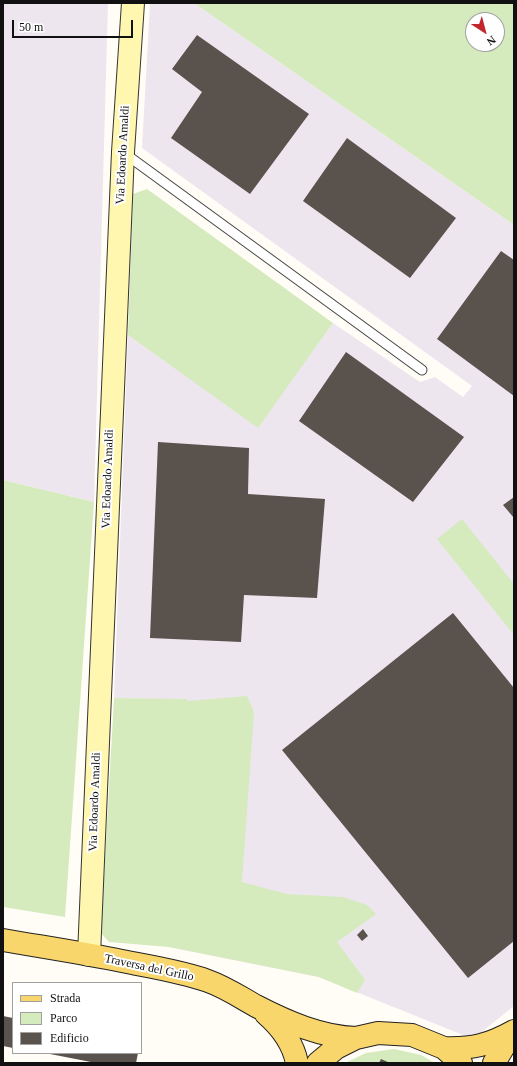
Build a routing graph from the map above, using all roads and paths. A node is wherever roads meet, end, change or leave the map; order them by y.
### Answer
1 (132, 3) edge
2 (123, 152) junction
3 (422, 370) dead end
4 (3, 940) edge
5 (89, 955) junction
6 (256, 1005) junction
7 (514, 1033) edge
8 (356, 1038) junction
9 (444, 1048) junction
10 (297, 1063) edge
11 (318, 1063) edge
12 (461, 1063) edge
13 (494, 1063) edge

1 - 2 street, Via Edoardo Amaldi
2 - 3 lane
2 - 5 street, Via Edoardo Amaldi
4 - 5 main road, Traversa del Grillo
5 - 6 main road, Traversa del Grillo
6 - 8 main road, Traversa del Grillo
6 - 10 main road
7 - 9 main road
7 - 13 main road
8 - 9 main road, Traversa del Grillo
8 - 11 main road, Traversa del Grillo
9 - 12 main road, Traversa del Grillo

